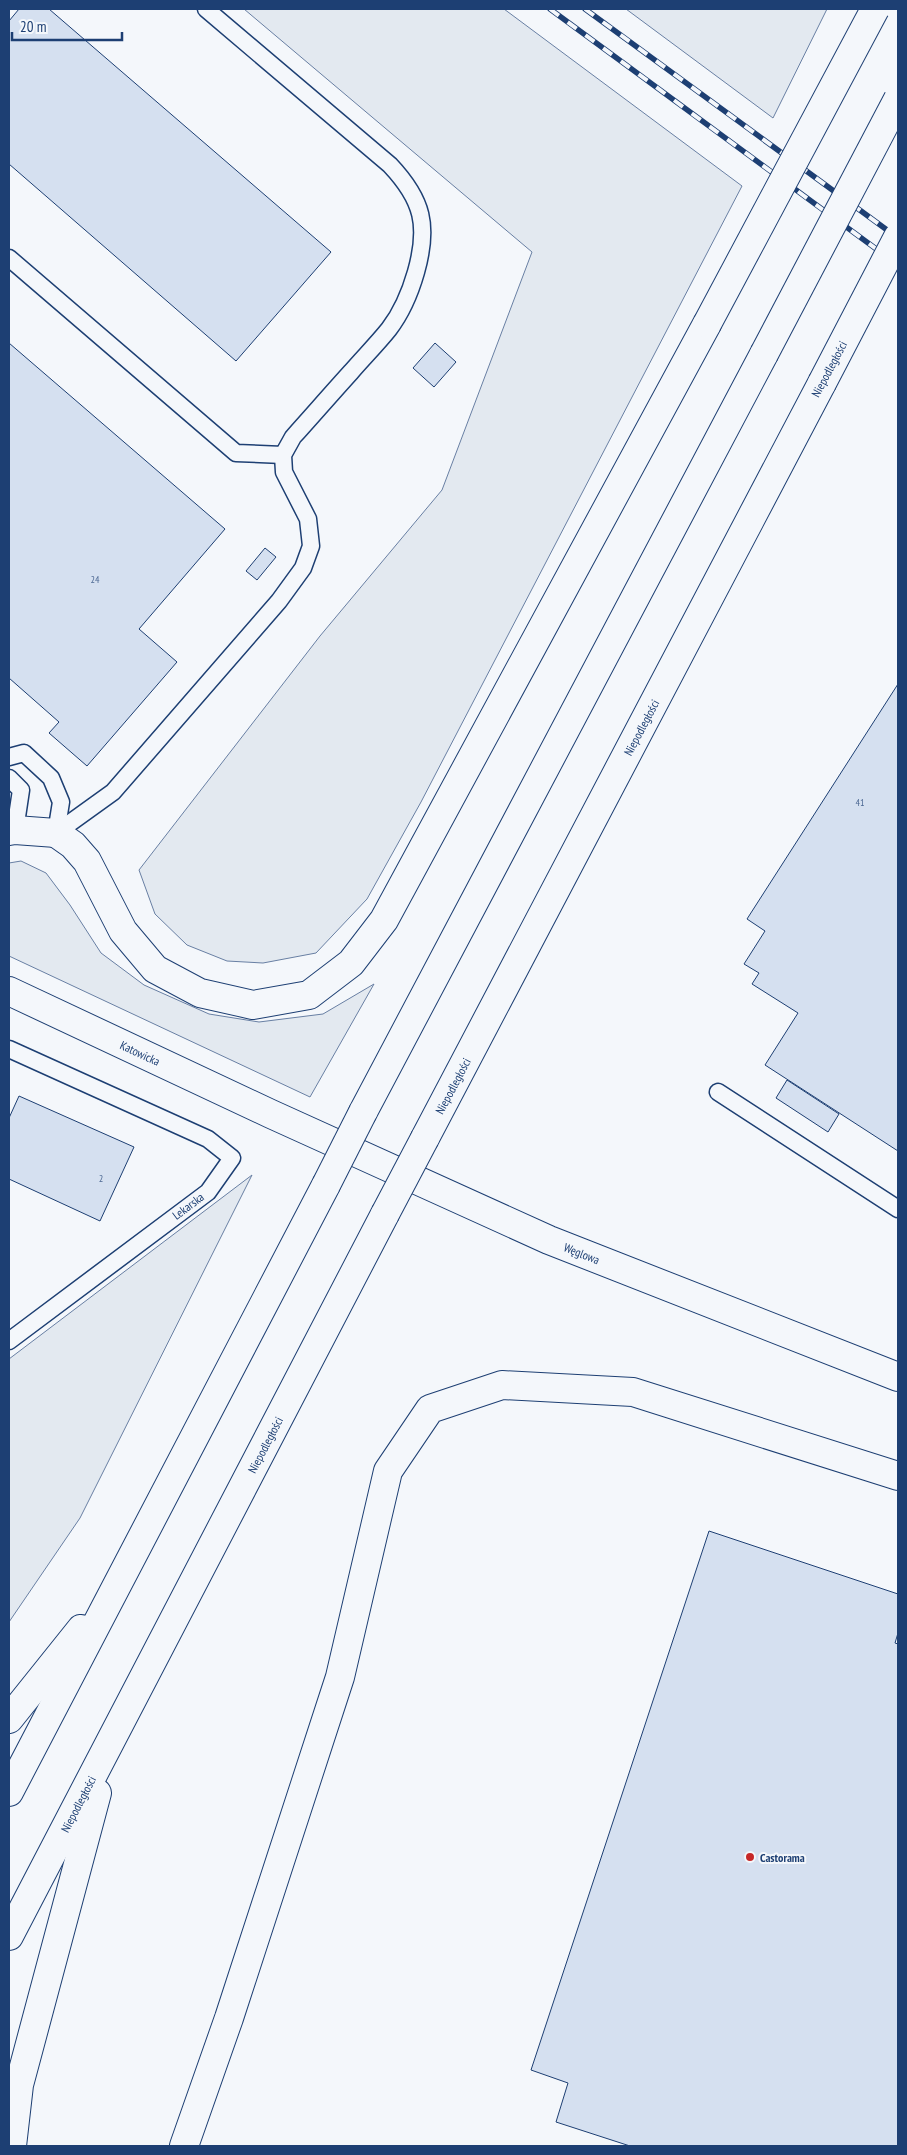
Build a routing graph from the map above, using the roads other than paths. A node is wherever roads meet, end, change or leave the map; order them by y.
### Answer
1 (206, 9) edge
2 (875, 9) edge
3 (898, 99) edge
4 (898, 237) edge
5 (9, 258) edge
6 (282, 455) junction
7 (9, 757) edge
8 (9, 778) edge
9 (12, 830) edge
10 (56, 833) junction
11 (9, 991) edge
12 (9, 1049) edge
13 (718, 1092) dead end
14 (271, 1114) joint
15 (898, 1209) edge
16 (9, 1341) edge
17 (898, 1377) edge
18 (898, 1476) edge
19 (120, 1581) junction
20 (9, 1719) edge
21 (111, 1743) junction
22 (9, 1792) edge
23 (9, 1936) edge
24 (12, 2146) edge
25 (184, 2146) edge

1 - 6 lane
2 - 10 main road, bridge
3 - 19 main road, bridge
4 - 21 main road, Niepodległości, bridge
5 - 6 lane
6 - 10 lane
7 - 10 lane
8 - 9 lane
9 - 10 main road
11 - 14 main road, Katowicka
12 - 16 lane, Lekarska
13 - 15 lane
14 - 17 main road, Węglowa
18 - 25 main road
19 - 20 main road
19 - 22 main road
21 - 23 main road, Niepodległości
21 - 24 main road

